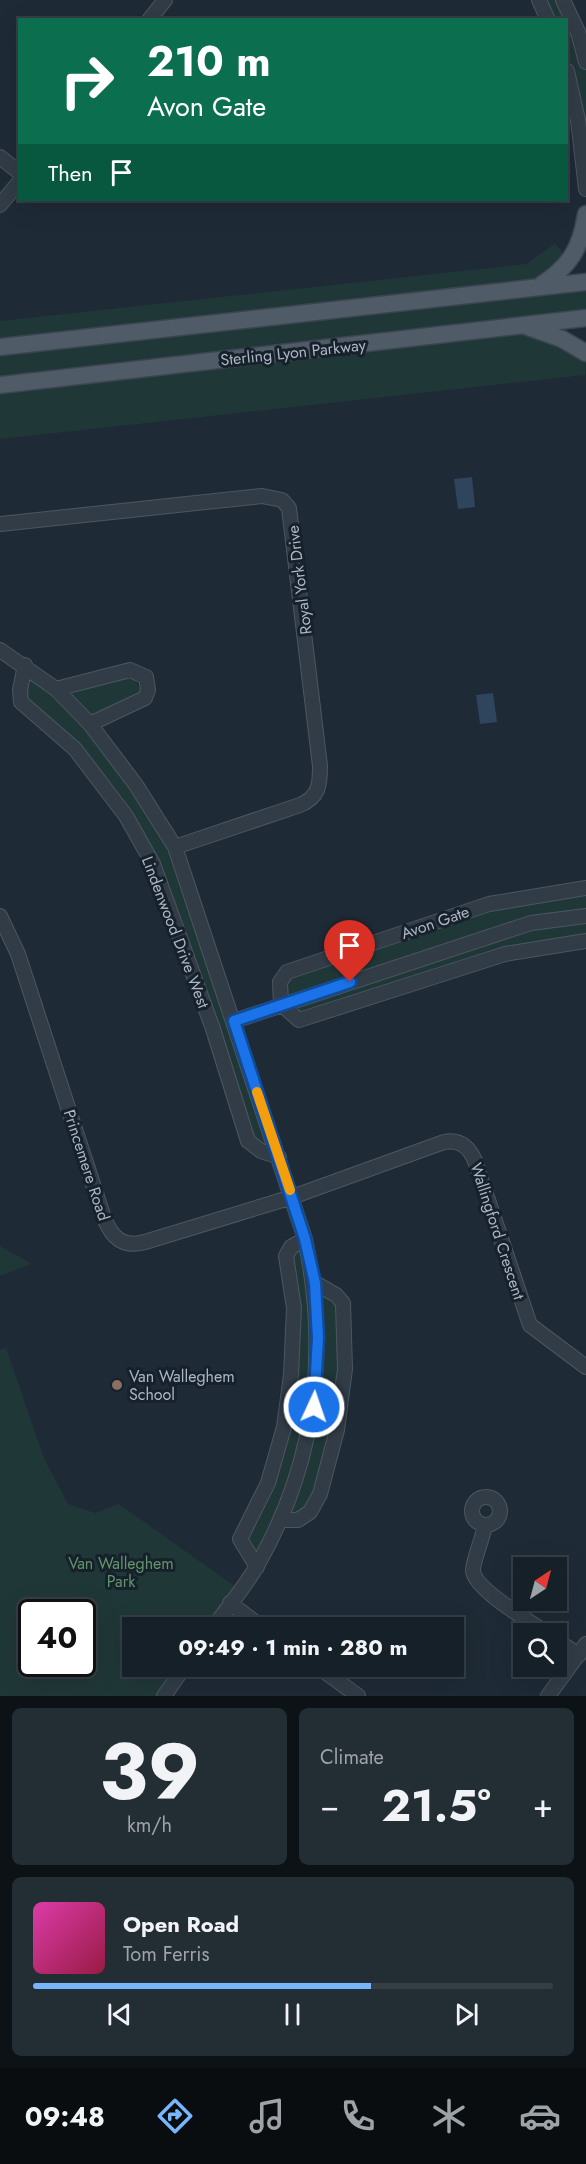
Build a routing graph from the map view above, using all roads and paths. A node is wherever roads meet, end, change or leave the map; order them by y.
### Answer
1 (165, 0) edge
2 (539, 0) edge
3 (563, 0) edge
4 (151, 18) edge
5 (547, 18) edge
6 (586, 62) edge
7 (568, 75) edge
8 (0, 157) edge
9 (18, 171) edge
10 (18, 184) edge
11 (586, 189) edge
12 (0, 205) edge
13 (586, 214) edge
14 (586, 282) edge
15 (538, 287) junction
16 (586, 318) edge
17 (524, 326) junction
18 (0, 346) edge
19 (586, 353) edge
20 (0, 384) edge
21 (0, 524) edge
22 (0, 650) edge
23 (25, 665) junction
24 (56, 689) junction
25 (90, 724) junction
26 (175, 847) junction
27 (586, 888) edge
28 (0, 916) edge
29 (586, 916) edge
30 (586, 941) edge
31 (281, 1004) junction
32 (234, 1021) junction
33 (279, 1157) junction
34 (292, 1197) junction
35 (305, 1239) junction
36 (315, 1283) junction
37 (586, 1367) edge
38 (281, 1520) junction
39 (485, 1525) dead end
40 (257, 1567) junction
41 (230, 1603) junction
42 (220, 1617) edge
43 (248, 1617) edge
44 (532, 1623) edge
45 (567, 1644) edge
46 (582, 1650) edge
47 (177, 1677) edge
48 (332, 1677) edge
49 (164, 1696) edge
50 (358, 1696) edge
51 (548, 1696) edge

1 - 4 street
2 - 5 street
3 - 6 street
7 - 11 street
8 - 9 street
10 - 12 street
13 - 15 main road
14 - 15 main road
15 - 18 main road
16 - 17 main road, Sterling Lyon Parkway
17 - 19 main road
17 - 20 main road, Sterling Lyon Parkway
21 - 26 street, Royal York Drive
22 - 23 street, Lindenwood Drive West
23 - 24 street, Lindenwood Drive West
23 - 33 street, Lindenwood Drive West
24 - 25 street, Lindenwood Drive West
24 - 25 street
25 - 26 street, Lindenwood Drive West
26 - 32 street, Lindenwood Drive West
27 - 31 street, Avon Gate
28 - 34 street, Princemere Road
29 - 31 street, Avon Gate
30 - 31 street
31 - 32 street, Avon Gate
32 - 33 street, Lindenwood Drive West
33 - 34 street, Lindenwood Drive West
34 - 35 street, Lindenwood Drive West
34 - 37 street, Wallingford Crescent
35 - 36 street, Lindenwood Drive West
35 - 40 street
36 - 38 street, Lindenwood Drive West
36 - 38 street
38 - 40 street, Lindenwood Drive West
39 - 44 street
40 - 41 street, Lindenwood Drive West
41 - 42 street, Lindenwood Drive West
41 - 43 street
45 - 46 street
46 - 51 street
47 - 49 street
48 - 50 street

